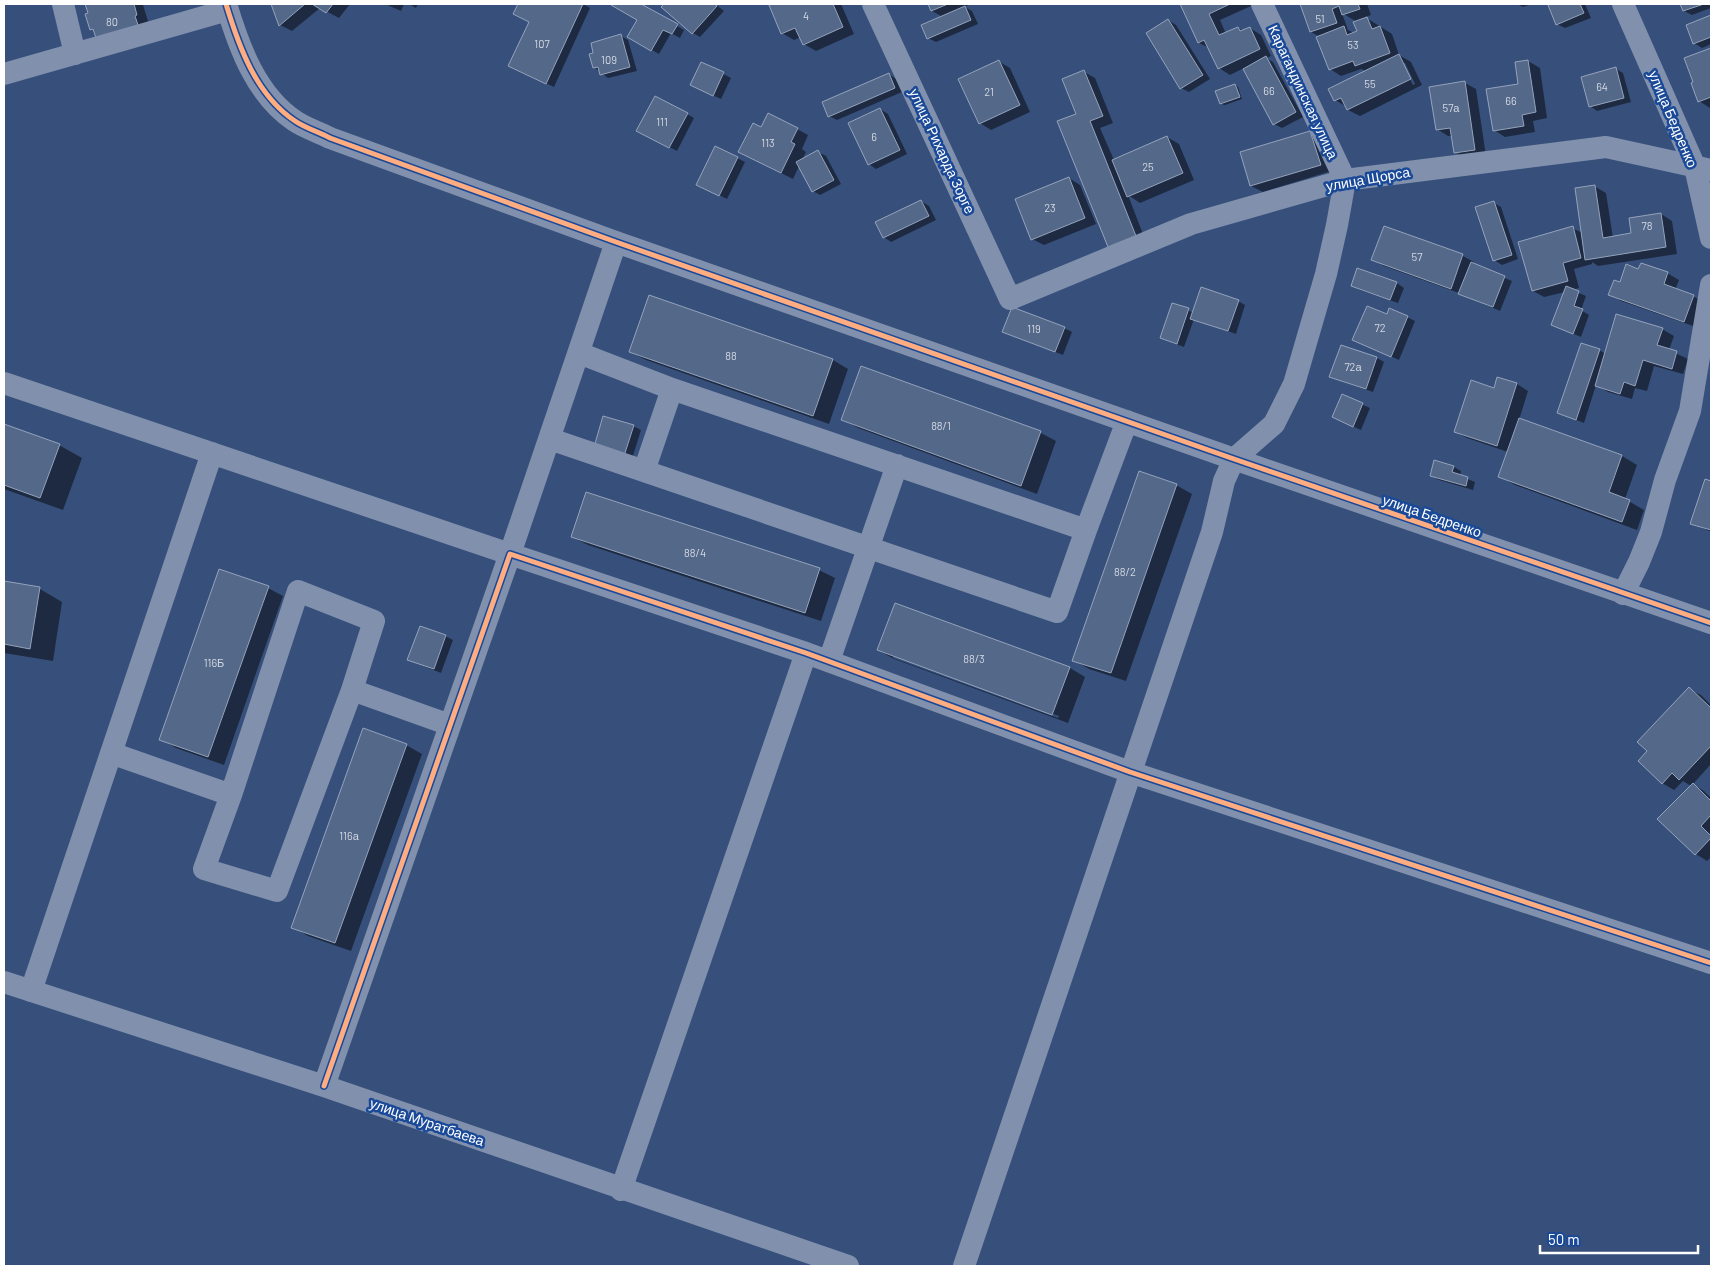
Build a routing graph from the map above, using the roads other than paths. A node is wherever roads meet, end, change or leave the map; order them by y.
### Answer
1 (63, 4) edge
2 (874, 4) edge
3 (1262, 4) edge
4 (1623, 4) edge
5 (227, 7) edge
6 (75, 54) junction
7 (4, 74) edge
8 (1703, 168) edge
9 (1345, 180) junction
10 (1711, 238) edge
11 (616, 242) junction
12 (1711, 285) edge
13 (1010, 299) joint
14 (579, 353) junction
15 (4, 383) edge
16 (672, 389) junction
17 (1127, 421) junction
18 (550, 439) junction
19 (212, 453) junction
20 (1234, 459) junction
21 (897, 466) junction
22 (644, 471) junction
23 (1086, 530) junction
24 (869, 548) junction
25 (510, 554) junction
26 (1623, 594) junction
27 (1711, 623) edge
28 (806, 653) junction
29 (829, 661) junction
30 (352, 690) junction
31 (450, 725) junction
32 (111, 753) junction
33 (1130, 772) junction
34 (231, 795) junction
35 (1711, 963) edge
36 (4, 982) edge
37 (31, 992) junction
38 (324, 1086) junction
39 (621, 1190) junction
40 (848, 1266) edge
41 (964, 1266) edge

1 - 6 street
2 - 13 street, улица Рихарда Зорге
3 - 9 street, Карагандинская улица
4 - 8 street, улица Бедренко
5 - 6 street
5 - 11 street, улица Бедренко
6 - 7 street
8 - 9 street, улица Щорса
8 - 10 street, улица Бедренко
9 - 13 street, улица Щорса
9 - 20 street
11 - 14 street
11 - 17 street, улица Бедренко
12 - 26 street
14 - 16 street
14 - 18 street
15 - 19 street
16 - 21 street
16 - 22 street
17 - 20 street, улица Бедренко
17 - 23 street
18 - 22 street
18 - 25 street
19 - 25 street
19 - 32 street
20 - 26 street, улица Бедренко
20 - 33 street
21 - 23 street
21 - 24 street
22 - 24 street
23 - 24 street
24 - 29 street
25 - 28 street
25 - 31 street
26 - 27 street, улица Бедренко
28 - 29 street
28 - 39 street
29 - 33 street
30 - 31 street
30 - 34 street
30 - 34 street
31 - 38 street
32 - 34 street
32 - 37 street
33 - 35 street
33 - 41 street
36 - 37 street, улица Муратбаева
37 - 38 street, улица Муратбаева
38 - 39 street, улица Муратбаева
39 - 40 street, улица Муратбаева

